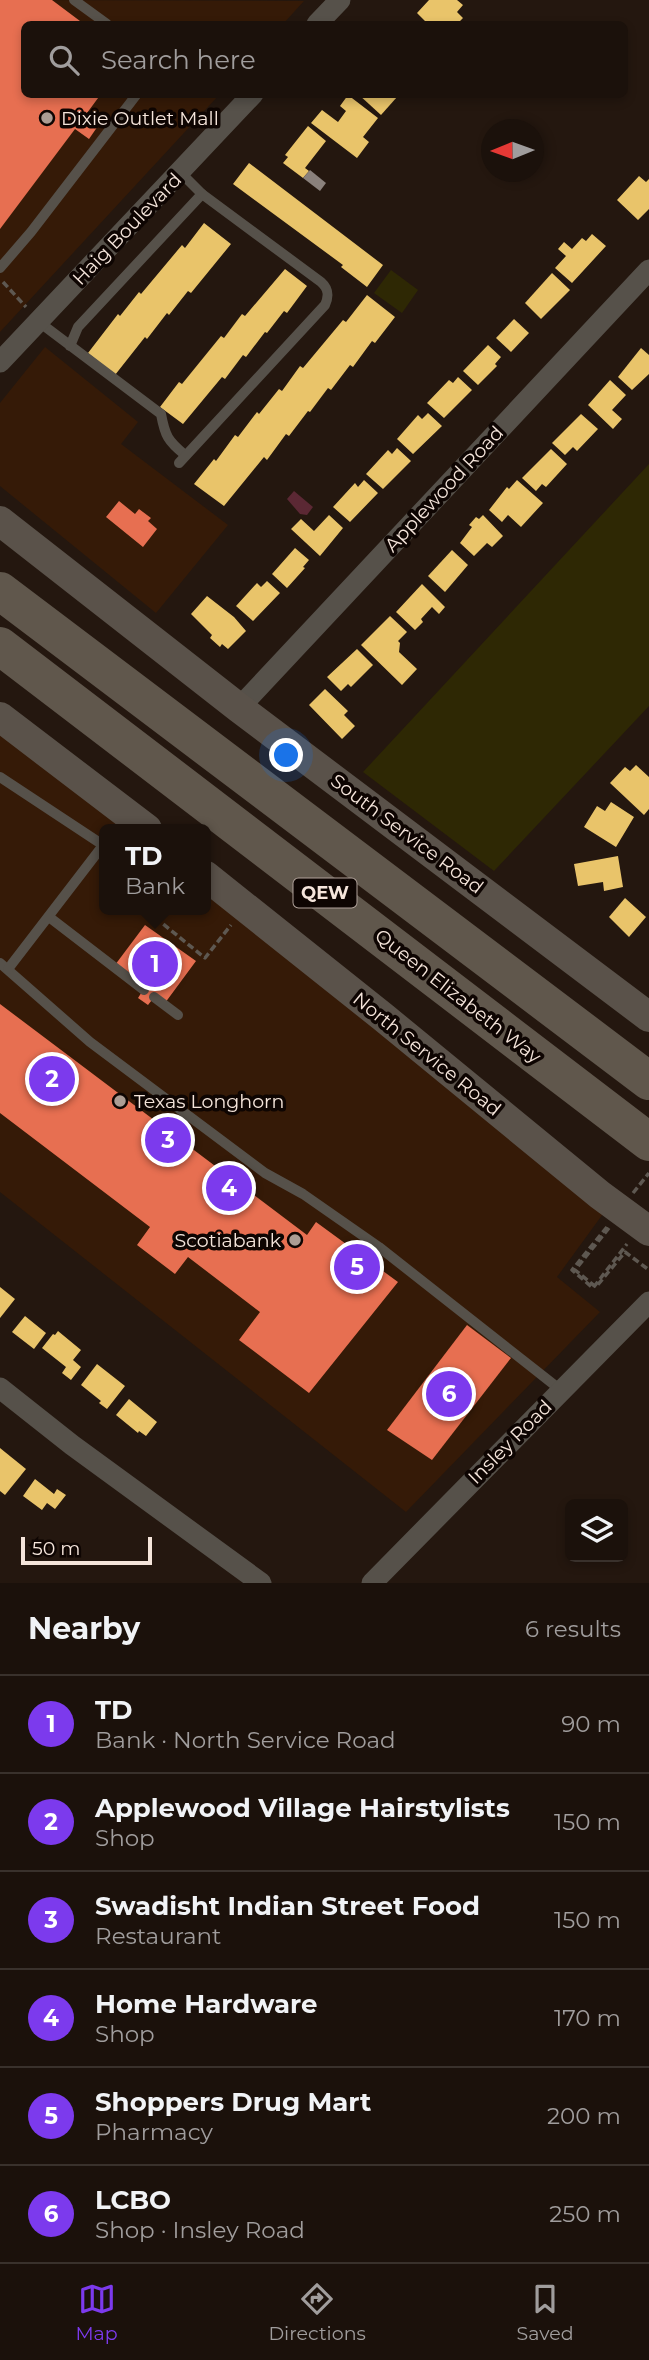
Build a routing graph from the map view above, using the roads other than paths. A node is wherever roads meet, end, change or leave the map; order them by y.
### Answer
1 (74, 0) edge
2 (340, 0) edge
3 (103, 21) edge
4 (320, 21) edge
5 (133, 98) edge
6 (249, 98) edge
7 (181, 173) junction
8 (202, 194) junction
9 (0, 268) edge
10 (649, 270) edge
11 (39, 322) junction
12 (70, 346) junction
13 (0, 362) edge
14 (0, 521) edge
15 (0, 591) edge
16 (0, 646) edge
17 (239, 708) junction
18 (0, 717) edge
19 (0, 777) edge
20 (133, 822) edge
21 (99, 842) edge
22 (99, 852) edge
23 (211, 880) edge
24 (50, 917) junction
25 (4, 966) edge
26 (144, 990) dead end
27 (154, 997) dead end
28 (178, 1015) dead end
29 (649, 1017) edge
30 (649, 1081) edge
31 (649, 1142) edge
32 (639, 1235) edge
33 (649, 1302) edge
34 (0, 1388) edge
35 (562, 1391) junction
36 (261, 1583) edge
37 (372, 1583) edge

1 - 3 lane
2 - 4 street
5 - 9 lane
6 - 7 street, Haig Boulevard
7 - 8 lane
7 - 11 street, Haig Boulevard
8 - 12 lane
8 - 12 lane
10 - 17 street, Applewood Road
11 - 12 lane
11 - 13 street, Haig Boulevard
14 - 17 main road, South Service Road
15 - 30 highway, QEW
16 - 31 highway, Queen Elizabeth Way / QEW
17 - 29 main road, South Service Road
18 - 20 main road
19 - 21 lane
22 - 24 lane
23 - 32 main road, North Service Road
24 - 25 lane
24 - 26 lane
25 - 35 lane
27 - 28 lane
33 - 35 street, Insley Road
34 - 36 street
35 - 37 street, Insley Road

